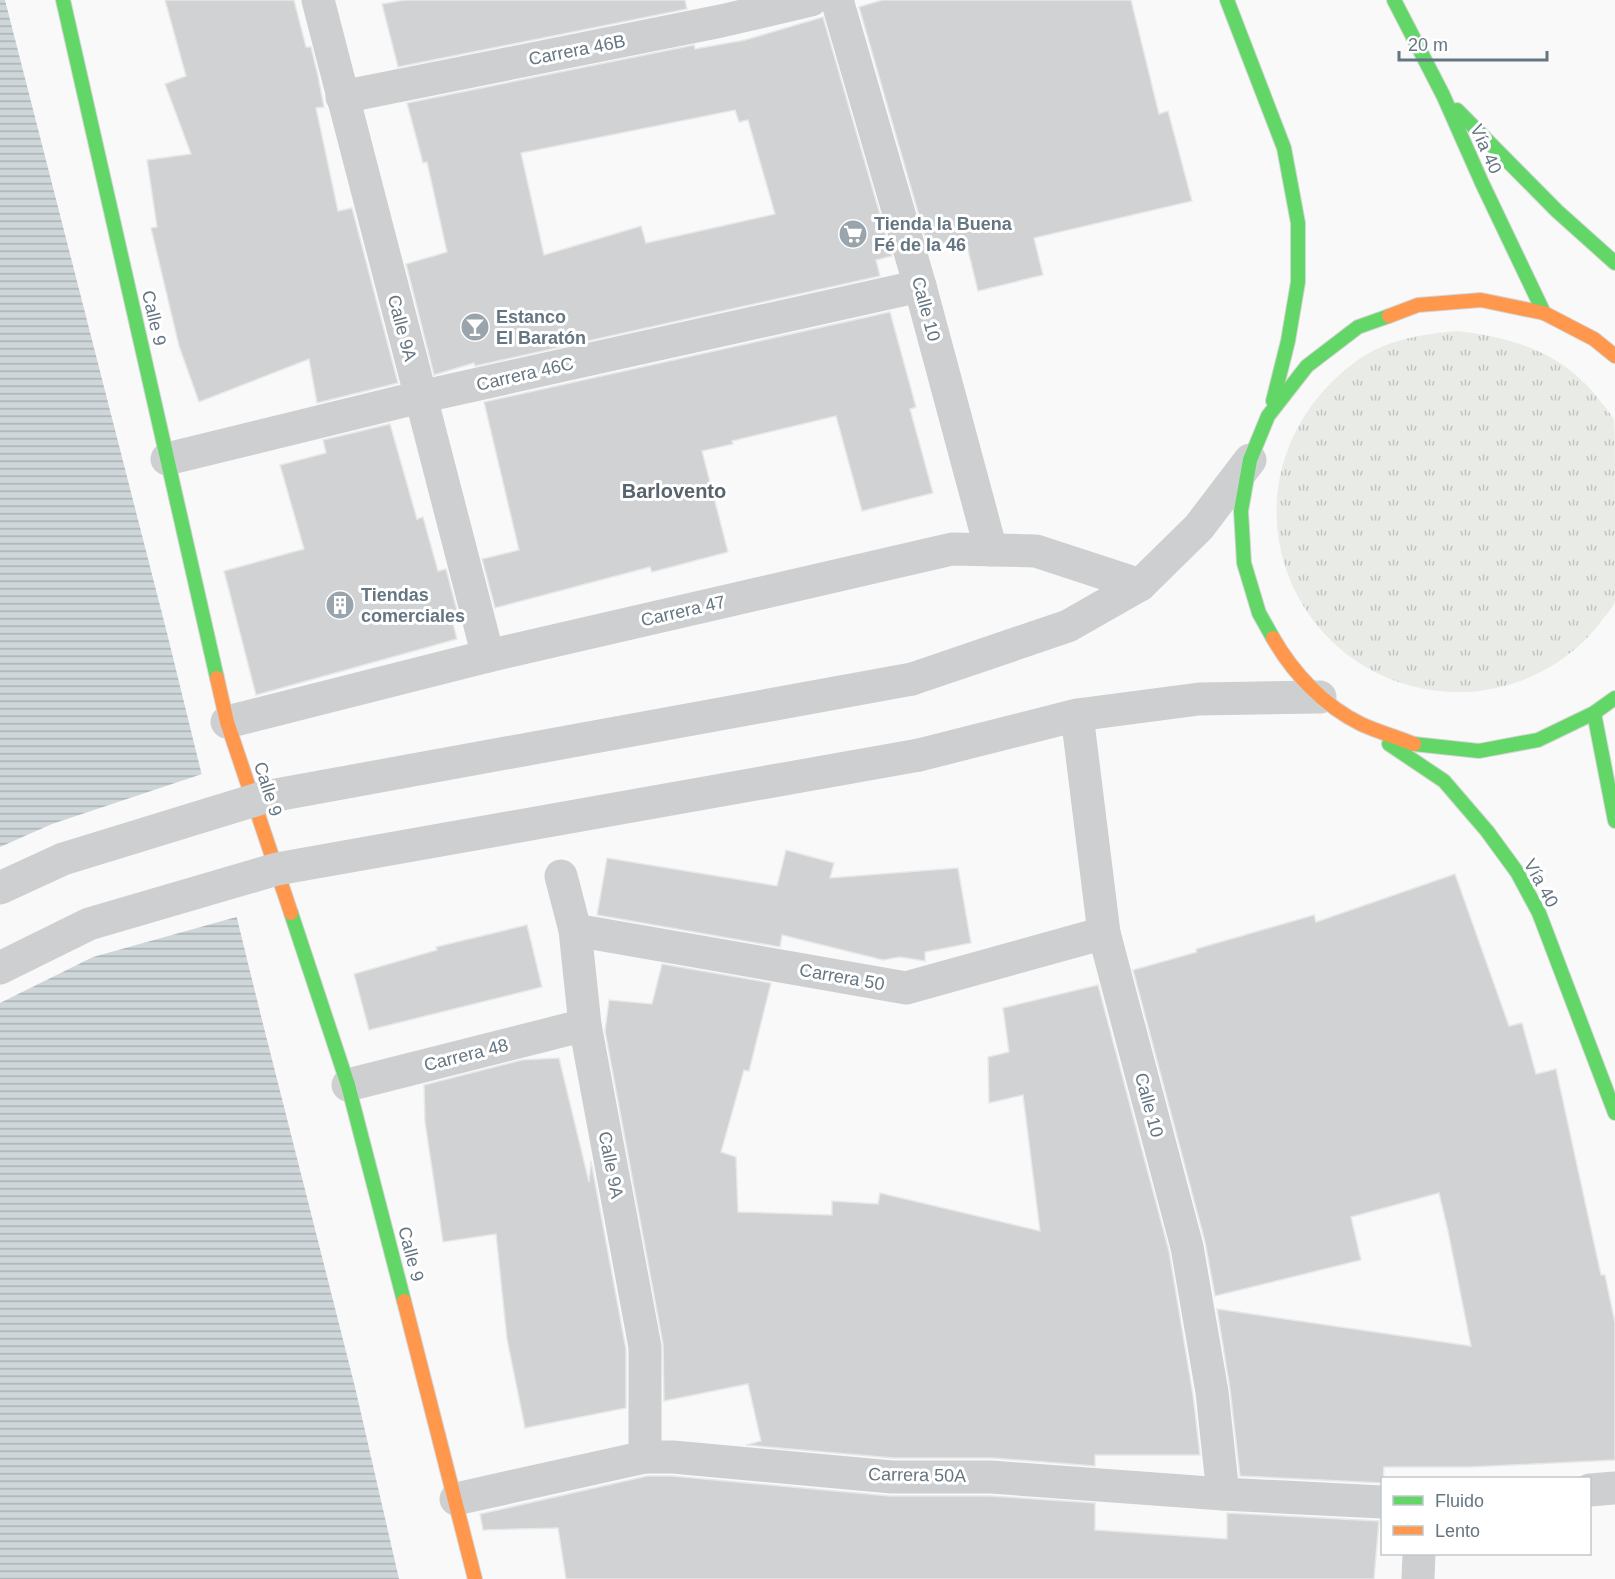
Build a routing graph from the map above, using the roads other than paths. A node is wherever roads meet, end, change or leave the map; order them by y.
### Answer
1 (63, 0) edge
2 (318, 0) edge
3 (811, 0) edge
4 (837, 0) edge
5 (1227, 0) edge
6 (1394, 0) edge
7 (1443, 95) junction
8 (342, 97) junction
9 (1615, 263) edge
10 (920, 286) junction
11 (1544, 313) junction
12 (1615, 357) edge
13 (420, 397) junction
14 (1268, 416) junction
15 (167, 459) junction
16 (1250, 460) junction
17 (991, 550) junction
18 (1140, 585) junction
19 (488, 656) junction
20 (1320, 697) junction
21 (1615, 698) edge
22 (1594, 713) junction
23 (1077, 715) junction
24 (227, 722) junction
25 (1361, 724) junction
26 (1615, 821) edge
27 (561, 876) dead end
28 (0, 888) edge
29 (575, 930) junction
30 (1104, 933) junction
31 (0, 968) edge
32 (585, 1025) junction
33 (348, 1085) junction
34 (1615, 1113) edge
35 (645, 1457) junction
36 (1615, 1488) edge
37 (1591, 1490) edge
38 (1223, 1494) junction
39 (456, 1499) junction
40 (1381, 1502) edge
41 (1419, 1555) edge
42 (475, 1579) edge
43 (1418, 1579) edge

1 - 15 main road, Calle 9
2 - 8 street, Calle 9A
3 - 8 street, Carrera 46B
4 - 10 street, Calle 10
5 - 14 main road
6 - 7 main road, Vía 40
7 - 9 main road
7 - 11 main road, Vía 40
8 - 13 street, Calle 9A
10 - 13 street, Carrera 46C
10 - 17 street, Calle 10
11 - 12 main road
11 - 14 main road
13 - 15 street, Carrera 46C
13 - 19 street, Calle 9A
14 - 16 main road
15 - 24 main road, Calle 9
16 - 18 street
16 - 20 main road
17 - 18 street, Carrera 47
17 - 19 street, Carrera 47
18 - 28 street, bridge
19 - 24 street, Carrera 47
20 - 23 street
20 - 25 main road
21 - 22 main road
22 - 25 main road
22 - 26 main road
23 - 30 street, Calle 10
23 - 31 street, bridge
24 - 33 main road, Calle 9
25 - 34 main road, Vía 40
27 - 29 street, Calle 9A
29 - 30 street, Carrera 50
29 - 32 street, Calle 9A
30 - 38 street, Calle 10
32 - 33 street, Carrera 48
32 - 35 street, Calle 9A
33 - 39 main road, Calle 9
35 - 38 street, Carrera 50A
35 - 39 street, Carrera 50A
36 - 37 street
38 - 40 street, Carrera 50A
39 - 42 main road, Calle 9
41 - 43 street

